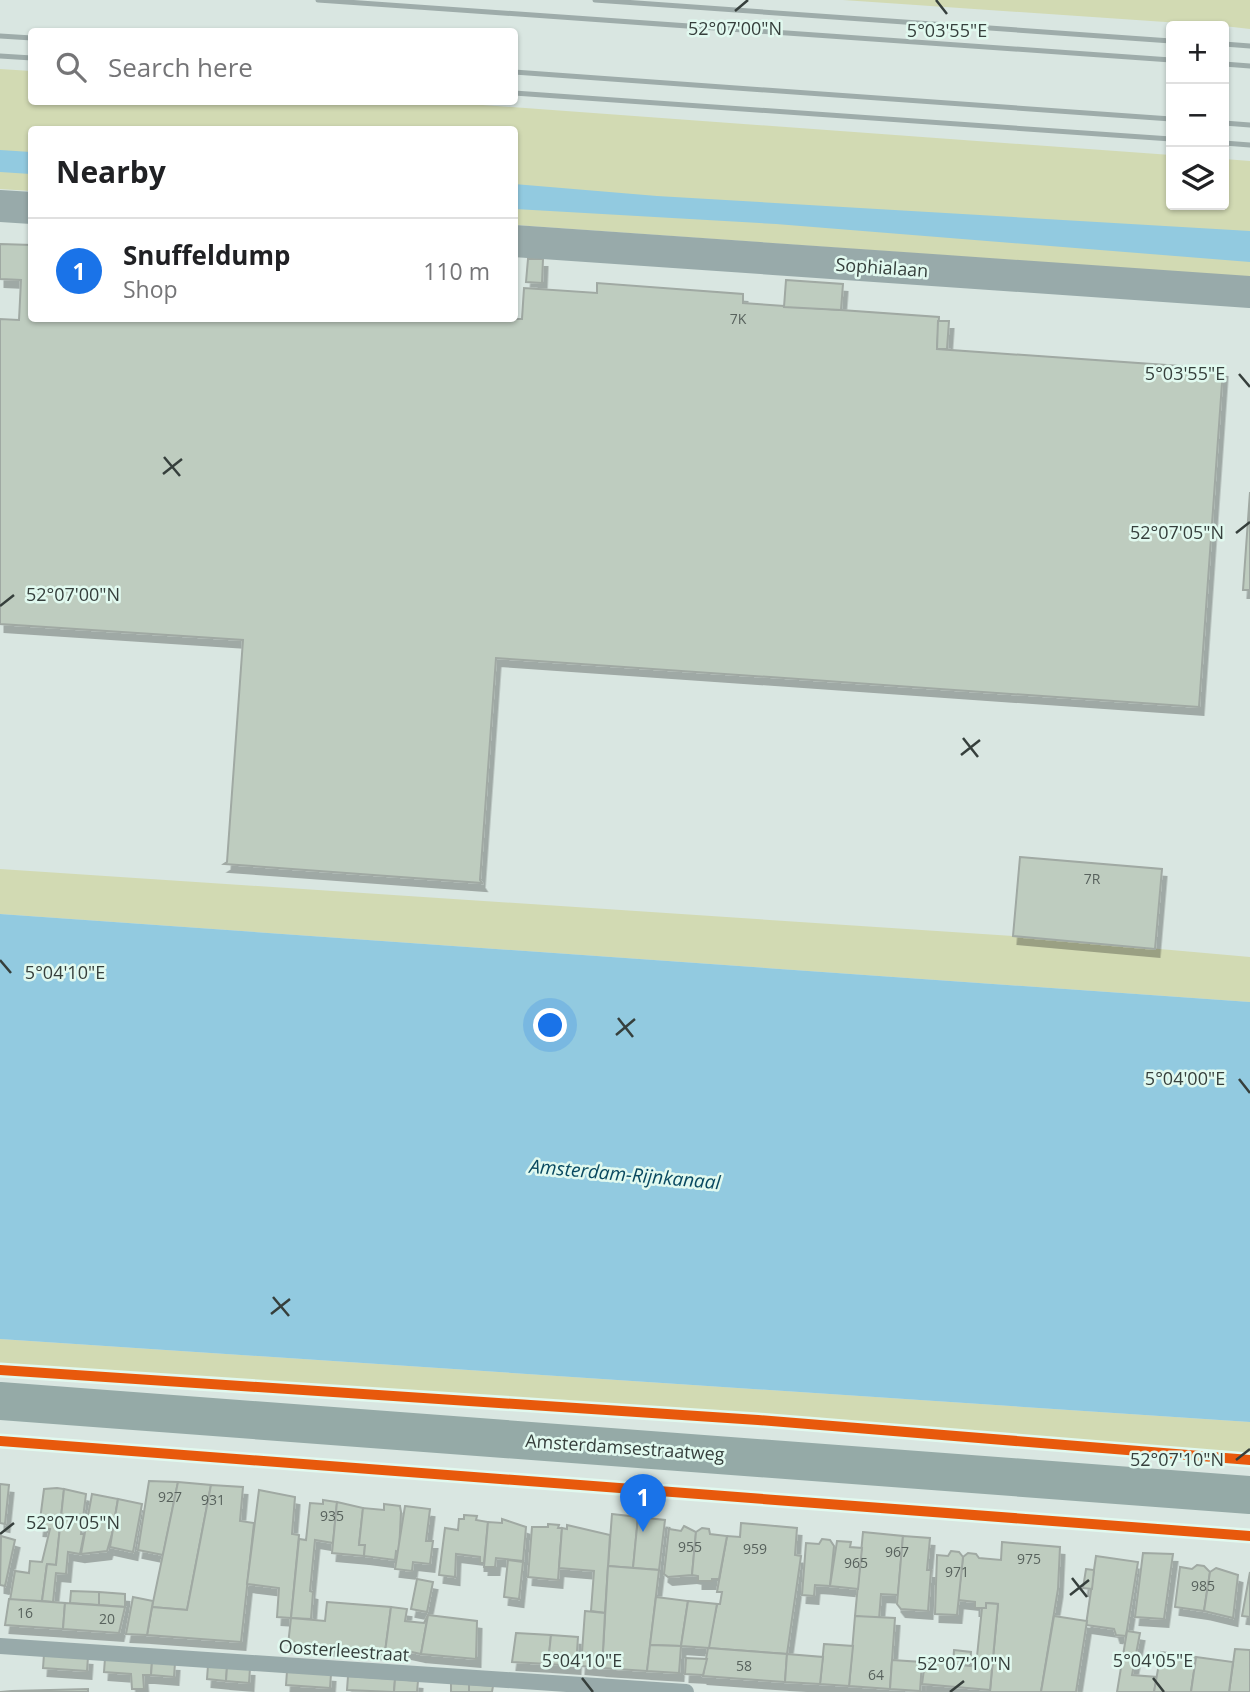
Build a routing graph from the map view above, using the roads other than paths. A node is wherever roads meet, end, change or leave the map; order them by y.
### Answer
1 (0, 206) edge
2 (28, 208) edge
3 (518, 241) edge
4 (1250, 292) edge
5 (0, 1401) edge
6 (1250, 1495) edge
7 (0, 1646) edge
8 (685, 1692) edge

1 - 2 street
3 - 4 street, Sophialaan
5 - 6 main road, Amsterdamsestraatweg
7 - 8 lane, Oosterleestraat

